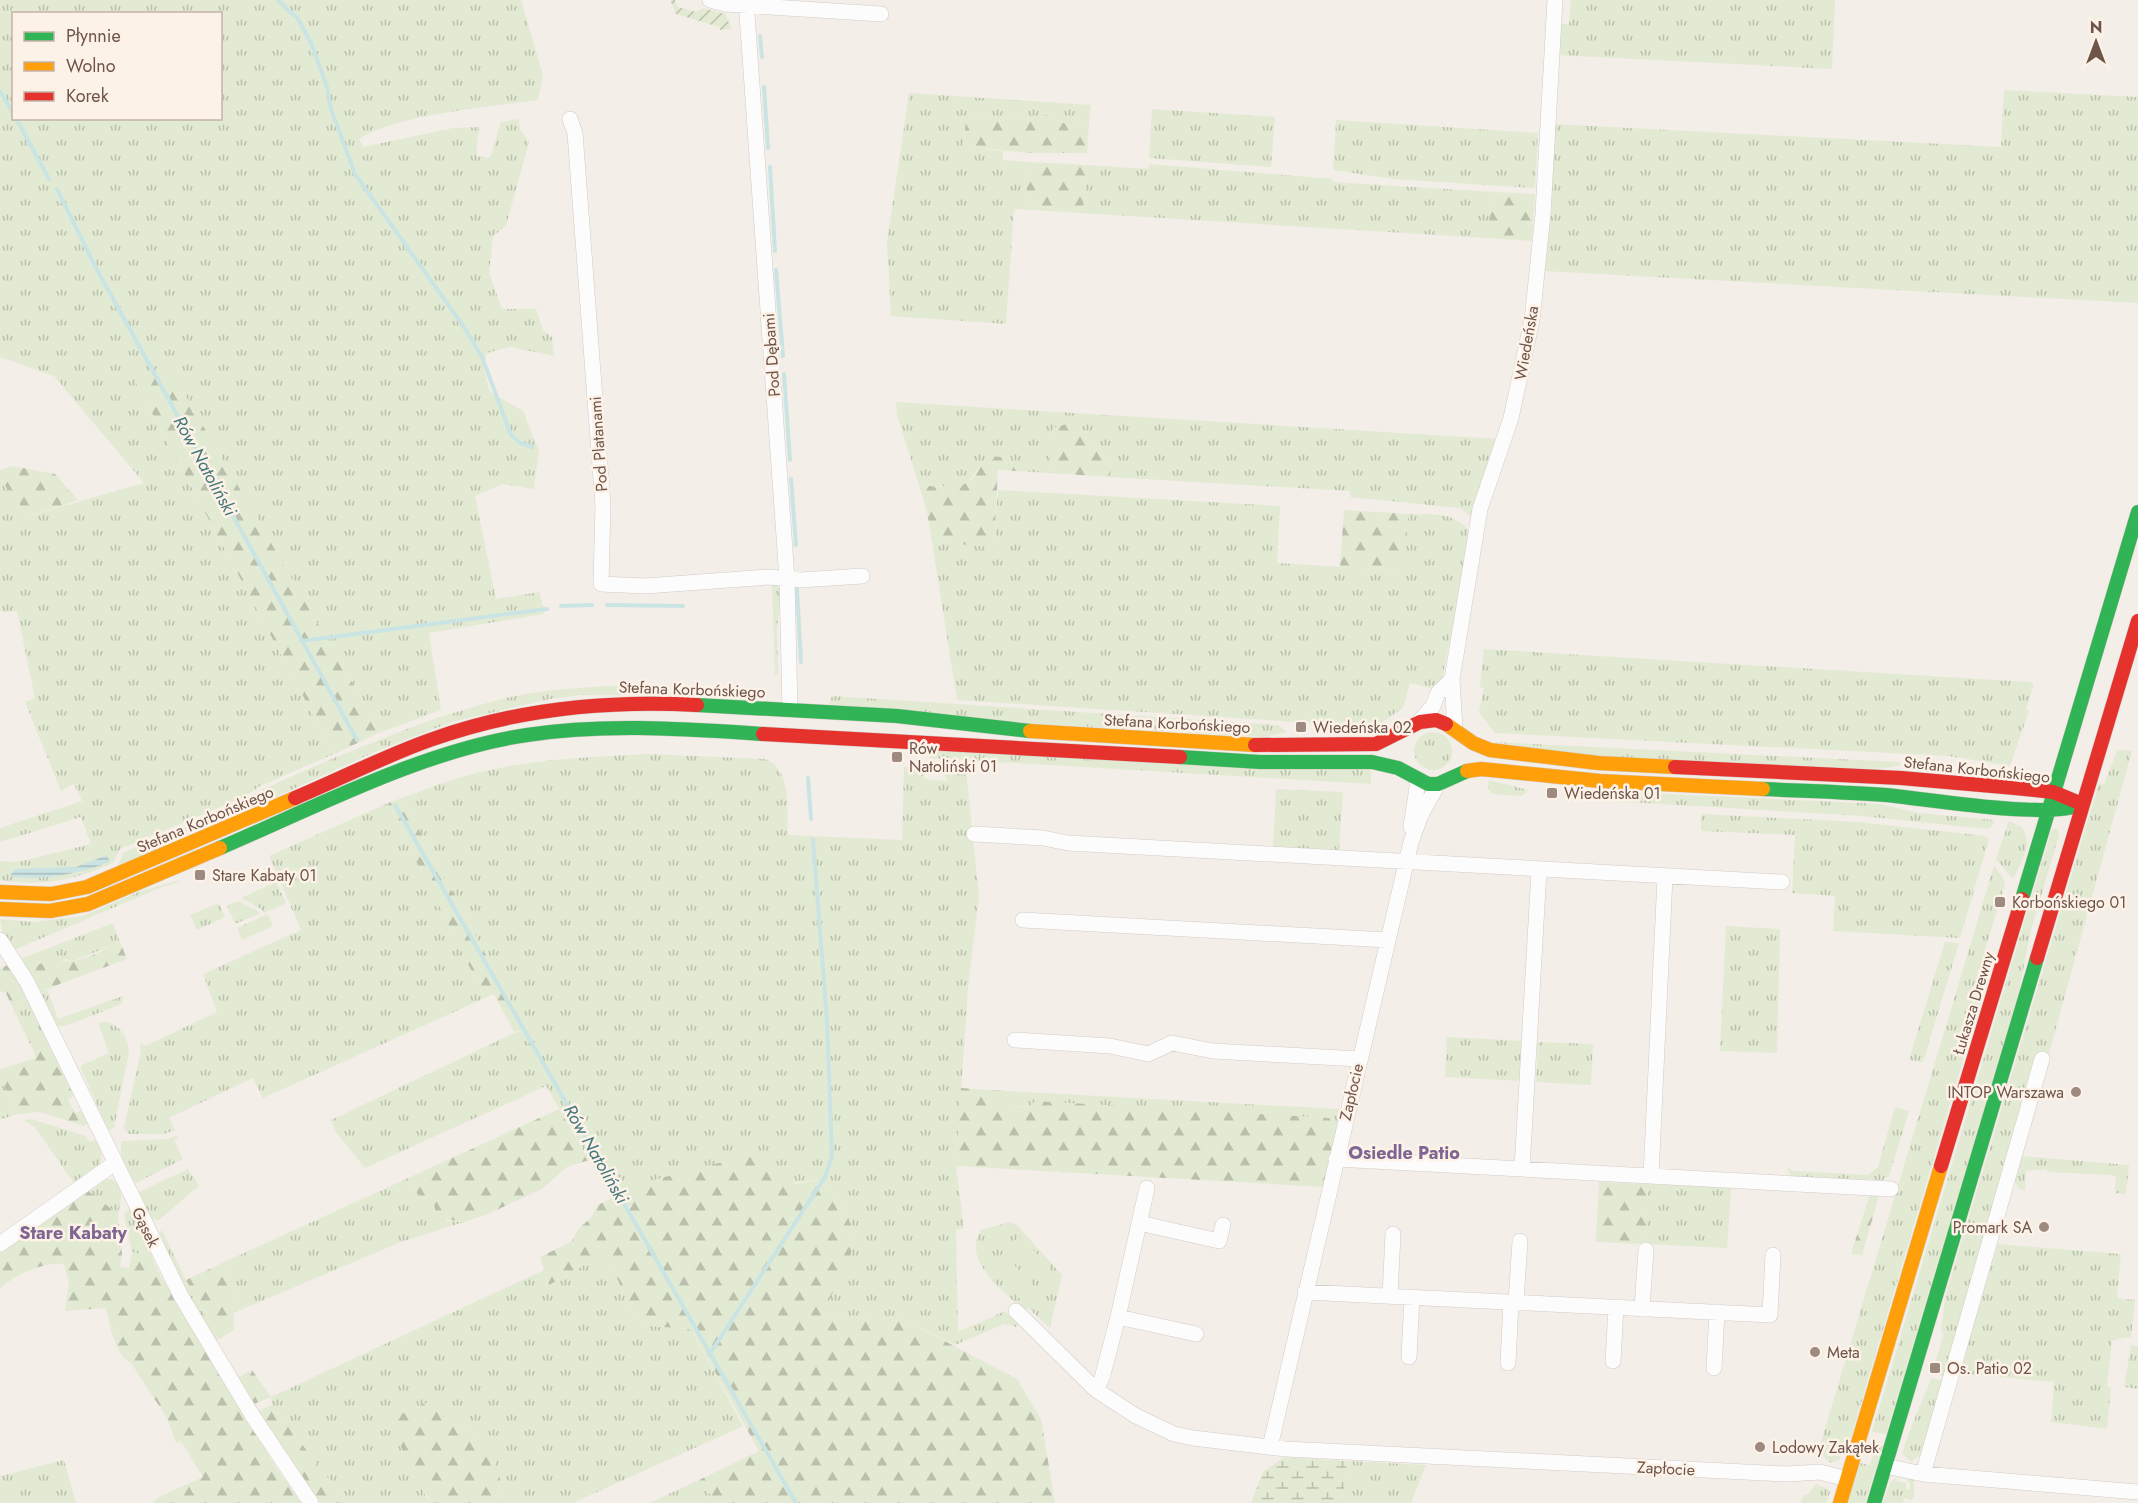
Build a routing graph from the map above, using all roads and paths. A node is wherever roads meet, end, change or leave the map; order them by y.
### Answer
1 (710, 0) edge
2 (1555, 0) edge
3 (746, 3) edge
4 (881, 14) dead end
5 (570, 119) dead end
6 (2138, 512) edge
7 (862, 576) dead end
8 (787, 579) junction
9 (2138, 621) edge
10 (1452, 679) junction
11 (790, 710) junction
12 (1416, 724) junction
13 (1455, 730) junction
14 (792, 735) junction
15 (1413, 777) junction
16 (1445, 780) junction
17 (2053, 792) junction
18 (2082, 804) junction
19 (2047, 811) junction
20 (975, 834) dead end
21 (1410, 842) junction
22 (1405, 863) junction
23 (1539, 870) junction
24 (1665, 877) junction
25 (1782, 882) dead end
26 (0, 892) edge
27 (0, 909) edge
28 (1023, 920) dead end
29 (0, 940) edge
30 (1388, 940) junction
31 (1015, 1040) dead end
32 (1359, 1059) junction
33 (2042, 1059) dead end
34 (1336, 1159) junction
35 (115, 1163) junction
36 (1522, 1169) junction
37 (1651, 1176) junction
38 (1147, 1188) dead end
39 (1891, 1189) dead end
40 (1139, 1222) junction
41 (1223, 1225) dead end
42 (1393, 1234) dead end
43 (1520, 1241) dead end
44 (0, 1244) edge
45 (1646, 1250) dead end
46 (1773, 1255) dead end
47 (1305, 1292) junction
48 (1390, 1296) junction
49 (1412, 1297) junction
50 (1514, 1302) junction
51 (1616, 1307) junction
52 (1642, 1308) junction
53 (1016, 1311) dead end
54 (1717, 1312) junction
55 (1118, 1317) junction
56 (1196, 1334) dead end
57 (1409, 1357) dead end
58 (1613, 1361) dead end
59 (1508, 1363) dead end
60 (1714, 1368) dead end
61 (1096, 1390) junction
62 (1270, 1447) junction
63 (1885, 1466) junction
64 (1923, 1474) junction
65 (1847, 1479) junction
66 (2138, 1492) edge
67 (311, 1503) edge
68 (1840, 1503) edge
69 (1874, 1503) edge

1 - 3 street
2 - 10 street, Wiedeńska
3 - 4 street
3 - 8 street, Pod Dębami
5 - 8 street, Pod Platanami
6 - 17 street, Łukasza Drewny
7 - 8 street
8 - 11 street, Pod Dębami
9 - 18 street
10 - 12 street, Wiedeńska
10 - 13 street, Wiedeńska
11 - 12 street, Stefana Korbońskiego
11 - 14 street
11 - 26 street, Stefana Korbońskiego
12 - 13 street, Stefana Korbońskiego
12 - 15 street
13 - 16 street
13 - 17 street, Stefana Korbońskiego
14 - 15 street, Stefana Korbońskiego
14 - 27 street, Stefana Korbońskiego
15 - 16 street, Stefana Korbońskiego
15 - 21 street, Zapłocie
16 - 19 street, Stefana Korbońskiego
16 - 21 street, Zapłocie
17 - 18 street, Stefana Korbońskiego
17 - 19 street, Łukasza Drewny
18 - 19 street, Stefana Korbońskiego
18 - 63 street
19 - 65 street, Łukasza Drewny
20 - 22 street
21 - 22 street, Zapłocie
22 - 23 street
22 - 30 street, Zapłocie
23 - 24 street
23 - 36 street
24 - 25 street
24 - 37 street
28 - 30 street
29 - 35 street, Gąsek
30 - 32 street, Zapłocie
31 - 32 street
32 - 34 street, Zapłocie
33 - 64 street
34 - 36 street
34 - 47 street, Zapłocie
35 - 44 street
35 - 67 street, Gąsek
36 - 37 street
37 - 39 street
38 - 40 street
40 - 41 street
40 - 55 street
42 - 48 street
43 - 50 street
45 - 52 street
46 - 54 street
47 - 48 street
47 - 62 street, Zapłocie
48 - 49 street
49 - 50 street
49 - 57 street
50 - 51 street
50 - 59 street
51 - 52 street
51 - 58 street
52 - 54 street
53 - 61 street, Zapłocie
54 - 60 street
55 - 56 street
55 - 61 street
61 - 62 street, Zapłocie
62 - 65 street, Zapłocie
63 - 64 street
63 - 69 street
64 - 66 street
65 - 68 street, Łukasza Drewny

